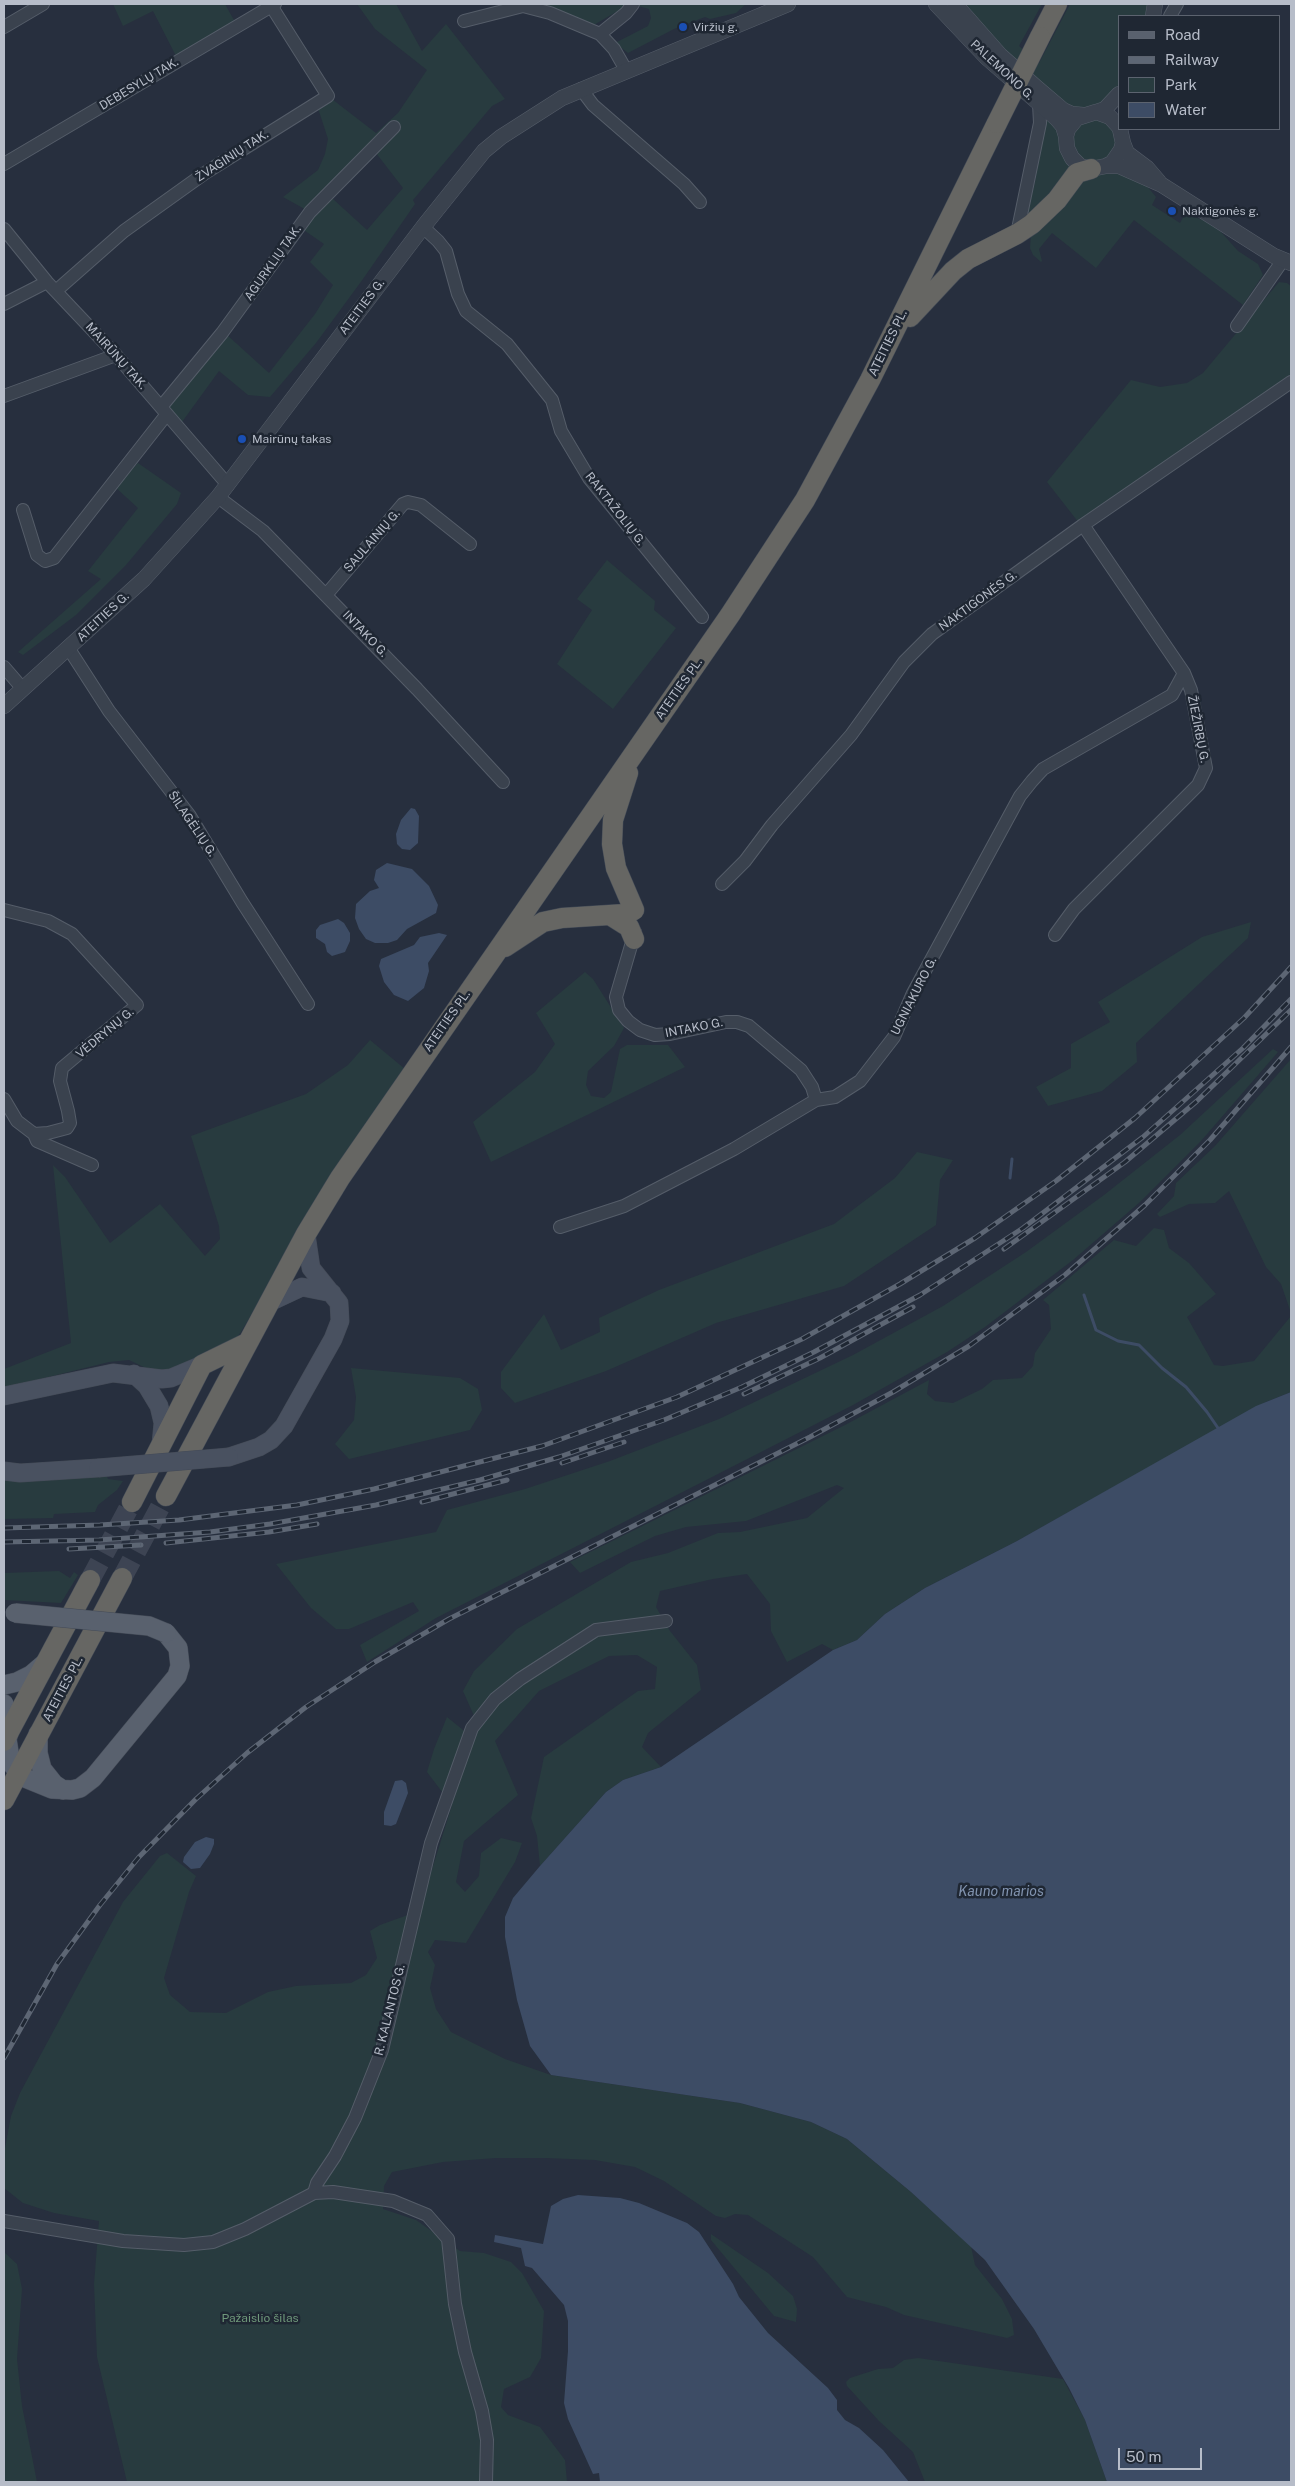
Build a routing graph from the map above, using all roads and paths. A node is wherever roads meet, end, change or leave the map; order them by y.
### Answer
1 (43, 4) edge
2 (272, 4) edge
3 (632, 4) edge
4 (788, 4) edge
5 (936, 4) edge
6 (955, 4) edge
7 (1057, 4) edge
8 (1177, 4) edge
9 (1171, 15) edge
10 (464, 21) dead end
11 (4, 27) edge
12 (600, 34) junction
13 (626, 70) junction
14 (581, 89) junction
15 (1118, 95) edge
16 (1039, 104) junction
17 (1090, 113) junction
18 (394, 127) dead end
19 (1118, 130) edge
20 (1120, 133) edge
21 (1066, 136) junction
22 (4, 164) edge
23 (1099, 168) junction
24 (1162, 185) junction
25 (700, 202) dead end
26 (423, 227) junction
27 (4, 229) edge
28 (1017, 234) junction
29 (1286, 264) edge
30 (52, 286) junction
31 (4, 304) edge
32 (1237, 326) dead end
33 (888, 343) junction
34 (116, 355) junction
35 (1291, 382) edge
36 (4, 396) edge
37 (164, 410) junction
38 (228, 484) junction
39 (218, 497) junction
40 (23, 510) dead end
41 (1083, 526) junction
42 (470, 544) dead end
43 (326, 595) junction
44 (702, 617) dead end
45 (69, 649) junction
46 (4, 667) edge
47 (1184, 673) junction
48 (23, 689) junction
49 (4, 706) edge
50 (636, 750) junction
51 (503, 782) dead end
52 (722, 884) dead end
53 (4, 910) edge
54 (634, 910) junction
55 (610, 915) junction
56 (1055, 936) dead end
57 (634, 939) junction
58 (492, 957) junction
59 (308, 1004) dead end
60 (4, 1099) edge
61 (816, 1100) junction
62 (34, 1134) junction
63 (92, 1165) dead end
64 (560, 1227) dead end
65 (306, 1234) junction
66 (333, 1293) junction
67 (270, 1302) junction
68 (248, 1343) junction
69 (202, 1365) junction
70 (134, 1374) junction
71 (4, 1396) edge
72 (161, 1447) junction
73 (4, 1471) edge
74 (166, 1496) tunnel mouth
75 (132, 1502) tunnel mouth
76 (122, 1578) tunnel mouth
77 (90, 1580) tunnel mouth
78 (10, 1612) edge
79 (666, 1621) dead end
80 (46, 1663) junction
81 (4, 1685) edge
82 (4, 1704) edge
83 (7, 1734) edge
84 (38, 1734) junction
85 (18, 1772) junction
86 (40, 1786) junction
87 (64, 1790) junction
88 (4, 1800) edge
89 (4, 1807) edge
90 (314, 2194) junction
91 (4, 2221) edge
92 (486, 2482) edge

1 - 11 street
2 - 22 street, DEBESYLŲ TAK.
2 - 30 street, ŽVAGINIŲ TAK.
3 - 12 street
4 - 13 street, ATEITIES G.
5 - 16 street, PALEMONO G.
6 - 17 street, PALEMONO G.
7 - 33 highway, ATEITIES PL., bridge
8 - 9 street
10 - 12 street
12 - 13 street
13 - 14 street, ATEITIES G.
14 - 25 street
14 - 26 street, ATEITIES G.
15 - 17 street
16 - 21 street, PALEMONO G.
16 - 28 street
17 - 19 street
17 - 21 street
18 - 37 street, AGURKLIŲ TAK.
20 - 23 street
20 - 24 street
21 - 23 street
23 - 24 street
23 - 28 highway
24 - 29 street
26 - 38 street, ATEITIES G.
26 - 44 street, RAKTAŽOLIŲ G.
27 - 30 street, MAIRŪNŲ TAK.
28 - 33 highway
29 - 32 street
30 - 31 street
30 - 34 street, MAIRŪNŲ TAK.
33 - 50 highway, ATEITIES PL.
34 - 36 street
34 - 37 street, MAIRŪNŲ TAK.
35 - 41 street, NAKTIGONĖS G.
37 - 38 street, MAIRŪNŲ TAK.
37 - 40 street, AGURKLIŲ TAK.
38 - 39 street, ATEITIES G.
39 - 43 street, INTAKO G.
39 - 45 street, ATEITIES G.
41 - 47 street, ŽIEŽIRBŲ G.
41 - 52 street, NAKTIGONĖS G.
42 - 43 street, SAULAINIŲ G.
43 - 51 street, INTAKO G.
45 - 48 street, ATEITIES G.
45 - 59 street, ŠILAGĖLIŲ G.
46 - 48 street
47 - 56 street, ŽIEŽIRBŲ G.
47 - 61 street, UGNIAKURO G.
48 - 49 street, ATEITIES G.
50 - 54 highway
50 - 58 highway, ATEITIES PL.
53 - 62 street, VĖDRYNŲ G.
54 - 55 highway
54 - 57 street, INTAKO G.
55 - 57 highway
55 - 58 highway
57 - 61 street, INTAKO G.
58 - 65 highway, ATEITIES PL.
60 - 62 street
61 - 64 street, UGNIAKURO G.
62 - 63 street
65 - 66 main road
65 - 67 highway, ATEITIES PL.
66 - 67 main road
66 - 73 main road, bridge
67 - 68 highway, ATEITIES PL.
68 - 69 highway
68 - 74 highway, ATEITIES PL.
69 - 70 main road
69 - 72 highway
70 - 71 main road
70 - 72 main road
72 - 75 highway
76 - 84 highway, ATEITIES PL.
77 - 80 highway
78 - 87 main road, bridge
79 - 90 street, R. KALANTOS G.
80 - 81 main road
80 - 83 highway
82 - 83 main road
83 - 85 main road
84 - 85 highway, ATEITIES PL.
84 - 87 main road
85 - 86 main road
85 - 88 highway, ATEITIES PL.
86 - 87 main road
86 - 89 main road
90 - 91 street
90 - 92 street

